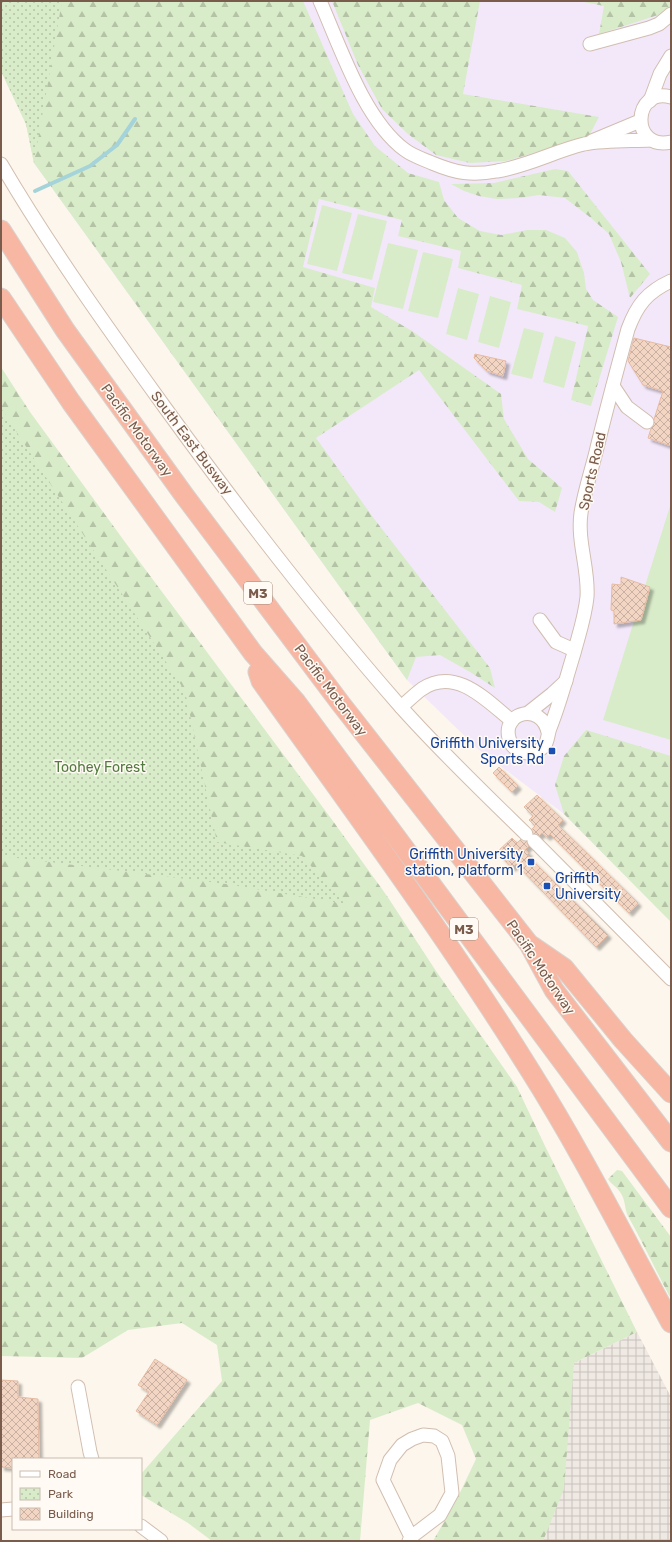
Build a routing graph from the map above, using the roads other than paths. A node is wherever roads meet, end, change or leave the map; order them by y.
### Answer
1 (320, 1) edge
2 (671, 14) edge
3 (660, 26) edge
4 (590, 44) dead end
5 (671, 56) edge
6 (671, 97) edge
7 (650, 101) junction
8 (640, 120) junction
9 (651, 140) junction
10 (585, 144) junction
11 (669, 144) edge
12 (1, 164) edge
13 (1, 230) edge
14 (671, 281) edge
15 (1, 298) edge
16 (613, 386) junction
17 (647, 422) dead end
18 (540, 620) dead end
19 (574, 650) junction
20 (253, 653) junction
21 (566, 681) junction
22 (401, 707) junction
23 (528, 713) junction
24 (512, 721) junction
25 (548, 732) junction
26 (529, 944) junction
27 (671, 979) edge
28 (671, 1093) edge
29 (671, 1142) edge
30 (671, 1208) edge
31 (671, 1323) edge
32 (78, 1387) dead end
33 (92, 1458) edge
34 (12, 1509) edge
35 (1, 1510) edge
36 (142, 1527) edge
37 (410, 1539) edge
38 (161, 1541) edge

1 - 10 street
2 - 3 street
3 - 4 street
5 - 7 street
6 - 7 street
7 - 8 street
8 - 9 street
8 - 10 street
9 - 10 street
9 - 11 street
12 - 22 street, South East Busway
13 - 26 highway, Pacific Motorway / M3
14 - 16 street, Sports Road
15 - 20 highway, M3
16 - 17 street
16 - 19 street, Sports Road
18 - 19 street
19 - 21 street, Sports Road
20 - 30 highway, M3
20 - 31 highway
21 - 23 street
21 - 25 street, Sports Road
22 - 24 street
22 - 27 street, South East Busway
23 - 24 street
23 - 25 street
24 - 25 street, Sports Road
26 - 28 highway
26 - 29 highway, Pacific Motorway / M3
32 - 33 street
34 - 35 street
36 - 38 street
37 - 37 street

